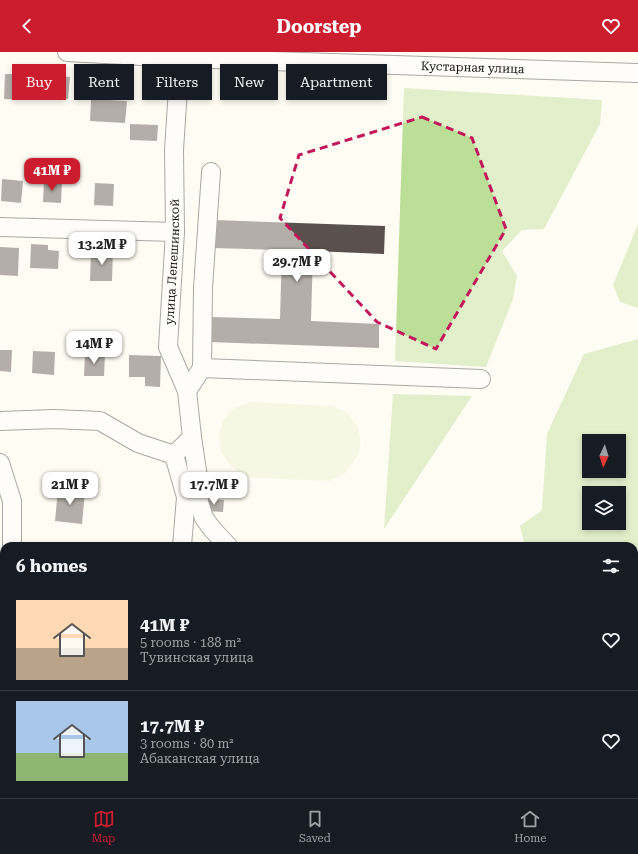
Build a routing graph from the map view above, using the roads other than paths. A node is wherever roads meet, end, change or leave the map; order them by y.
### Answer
1 (67, 52) edge
2 (134, 54) edge
3 (180, 58) junction
4 (638, 73) edge
5 (211, 172) dead end
6 (0, 226) edge
7 (175, 232) junction
8 (202, 368) junction
9 (481, 379) dead end
10 (187, 390) junction
11 (0, 421) edge
12 (192, 437) junction
13 (174, 454) junction
14 (0, 463) edge
15 (12, 542) edge
16 (182, 542) edge
17 (224, 542) edge

1 - 2 street, Кустарная улица
2 - 3 street, Кустарная улица
3 - 4 street, Кустарная улица
3 - 7 street, улица Лепешинской
5 - 8 street
6 - 7 street
7 - 10 street, улица Лепешинской
8 - 9 street
8 - 10 street
10 - 12 street, улица Лепешинской
11 - 13 street
12 - 13 street
12 - 17 street, улица Лепешинской
13 - 16 street
14 - 15 street

